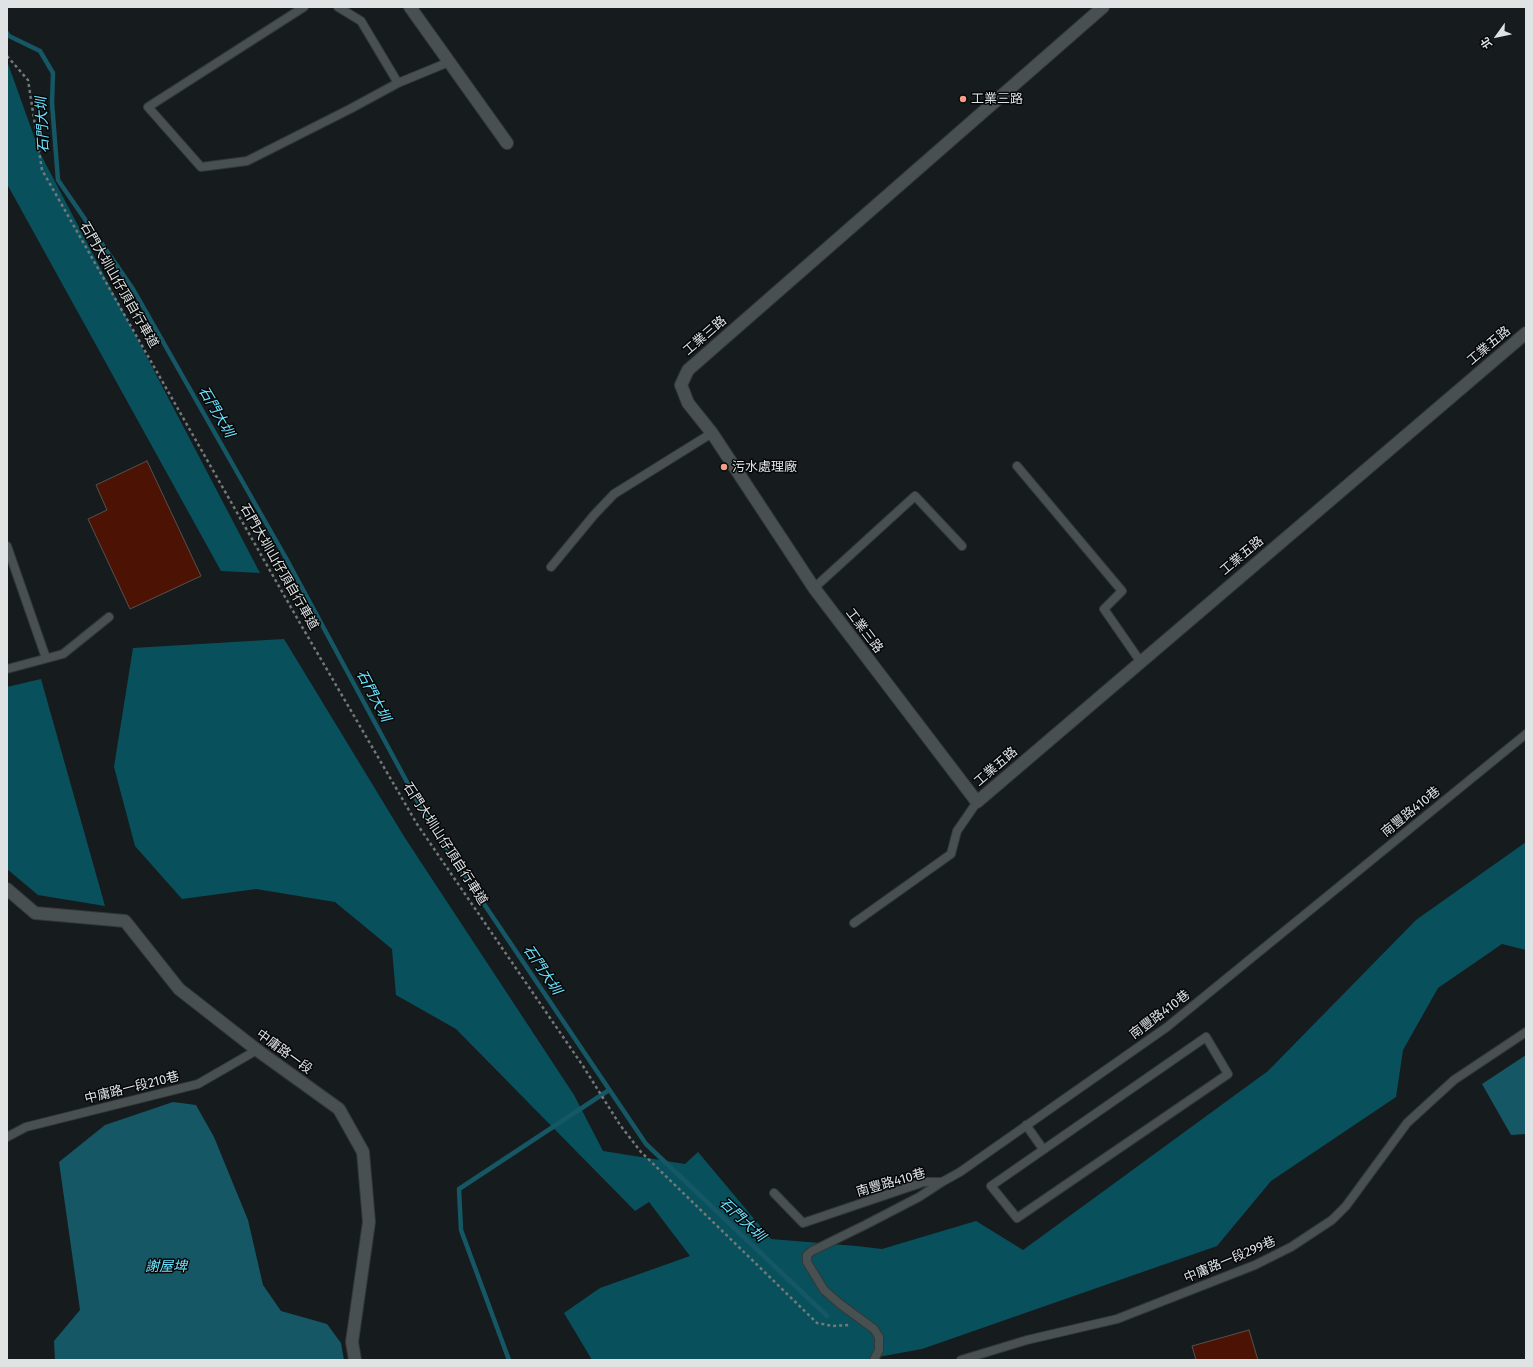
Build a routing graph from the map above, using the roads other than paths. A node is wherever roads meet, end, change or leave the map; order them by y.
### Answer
1 (304, 7) edge
2 (338, 7) edge
3 (410, 7) edge
4 (1103, 7) edge
5 (449, 62) junction
6 (398, 83) junction
7 (507, 142) dead end
8 (1526, 333) edge
9 (712, 433) junction
10 (1017, 466) dead end
11 (7, 546) edge
12 (962, 546) dead end
13 (551, 567) dead end
14 (814, 588) junction
15 (109, 617) dead end
16 (46, 658) junction
17 (1140, 661) junction
18 (7, 669) edge
19 (1526, 734) edge
20 (977, 802) junction
21 (7, 889) edge
22 (854, 923) dead end
23 (1526, 1032) edge
24 (258, 1050) junction
25 (1026, 1125) junction
26 (7, 1137) edge
27 (1043, 1149) junction
28 (942, 1182) junction
29 (774, 1193) dead end
30 (355, 1360) edge
31 (874, 1360) edge
32 (961, 1360) edge

1 - 6 lane
2 - 6 lane
3 - 5 street
4 - 9 street, 工業三路
5 - 6 lane
5 - 7 street
8 - 17 street, 工業五路
9 - 13 lane
9 - 14 street, 工業三路
10 - 17 lane
11 - 16 lane
12 - 14 lane
14 - 20 street, 工業三路
15 - 16 lane
16 - 18 lane
17 - 20 street, 工業五路
19 - 25 lane, 南豐路410巷
20 - 22 lane
21 - 24 street, 中庸路一段
23 - 32 lane, 中庸路一段299巷
24 - 26 lane, 中庸路一段210巷
24 - 30 street, 中庸路一段
25 - 27 lane
25 - 28 lane, 南豐路410巷
27 - 27 lane
28 - 29 lane, 南豐路410巷
28 - 31 lane

